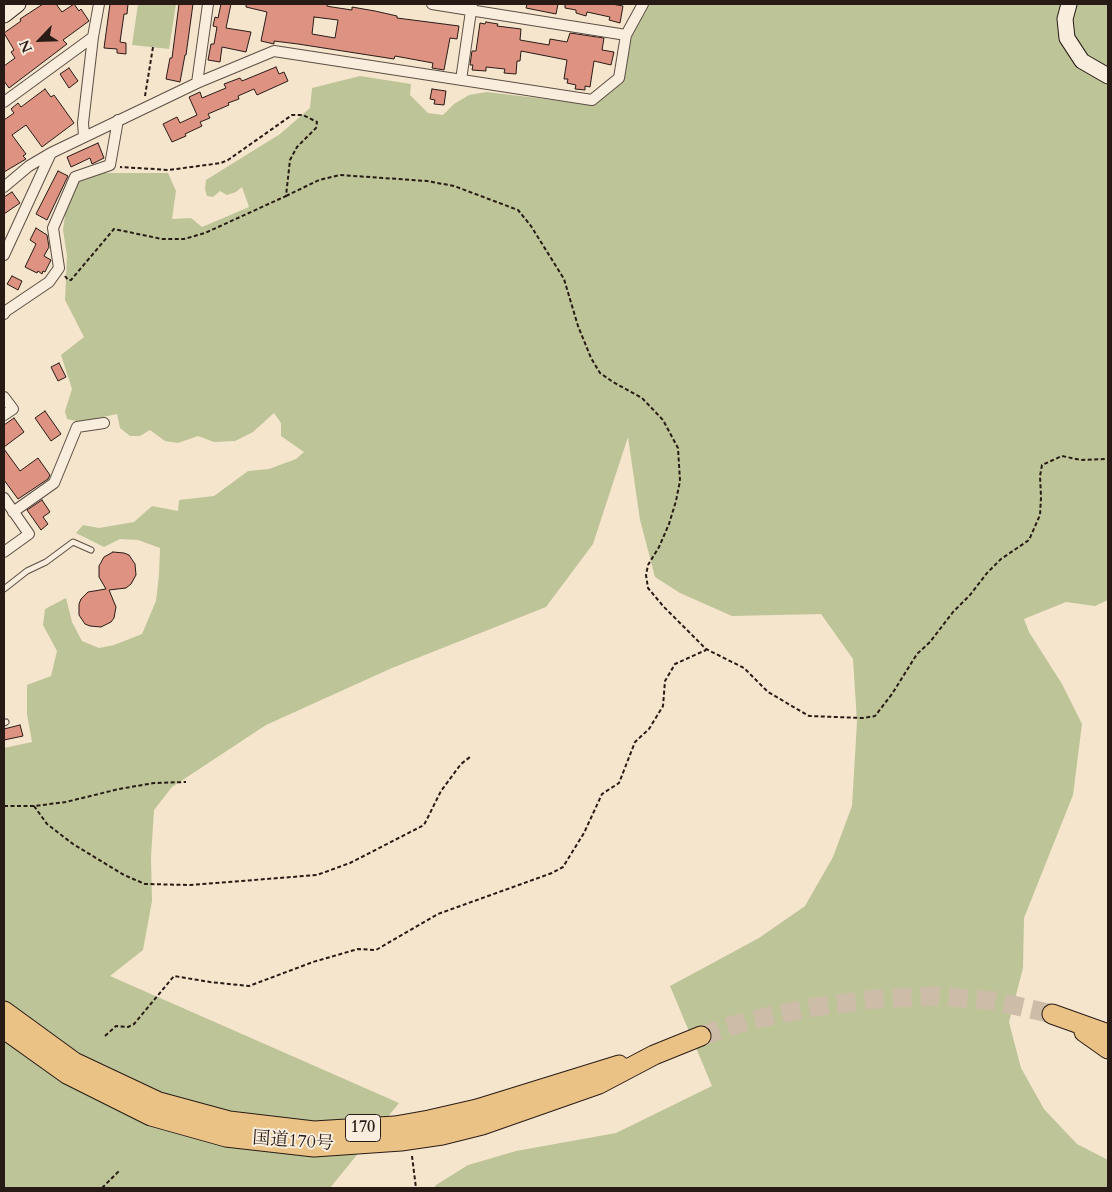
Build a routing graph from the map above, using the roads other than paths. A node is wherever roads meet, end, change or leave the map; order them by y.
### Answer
1 (18, 4) edge
2 (99, 4) edge
3 (208, 4) edge
4 (432, 4) edge
5 (643, 4) edge
6 (1069, 4) edge
7 (471, 7) edge
8 (4, 15) edge
9 (626, 35) junction
10 (93, 37) junction
11 (1108, 76) edge
12 (461, 80) junction
13 (197, 83) junction
14 (4, 102) edge
15 (118, 120) junction
16 (84, 136) junction
17 (51, 152) junction
18 (4, 187) edge
19 (4, 255) edge
20 (4, 314) edge
21 (4, 397) edge
22 (4, 415) edge
23 (104, 423) dead end
24 (4, 498) edge
25 (13, 512) junction
26 (91, 550) dead end
27 (4, 552) edge
28 (4, 589) edge
29 (4, 1011) edge
30 (1108, 1024) edge
31 (4, 1028) edge
32 (701, 1036) tunnel mouth
33 (1106, 1044) edge
34 (654, 1055) junction

1 - 8 street
2 - 10 street
3 - 13 street
4 - 7 street
5 - 9 street
6 - 11 street
7 - 9 street
7 - 12 street
9 - 12 street
10 - 14 street
10 - 16 street
12 - 13 street
13 - 15 street
15 - 16 street
15 - 20 street
16 - 17 street
17 - 18 street
17 - 19 street
21 - 22 street
23 - 25 street
24 - 25 street
25 - 27 street
26 - 28 lane
29 - 34 highway, 国道170号 / 170
30 - 33 highway
31 - 34 highway, 国道170号 / 170
32 - 34 highway, 国道170号 / 170

